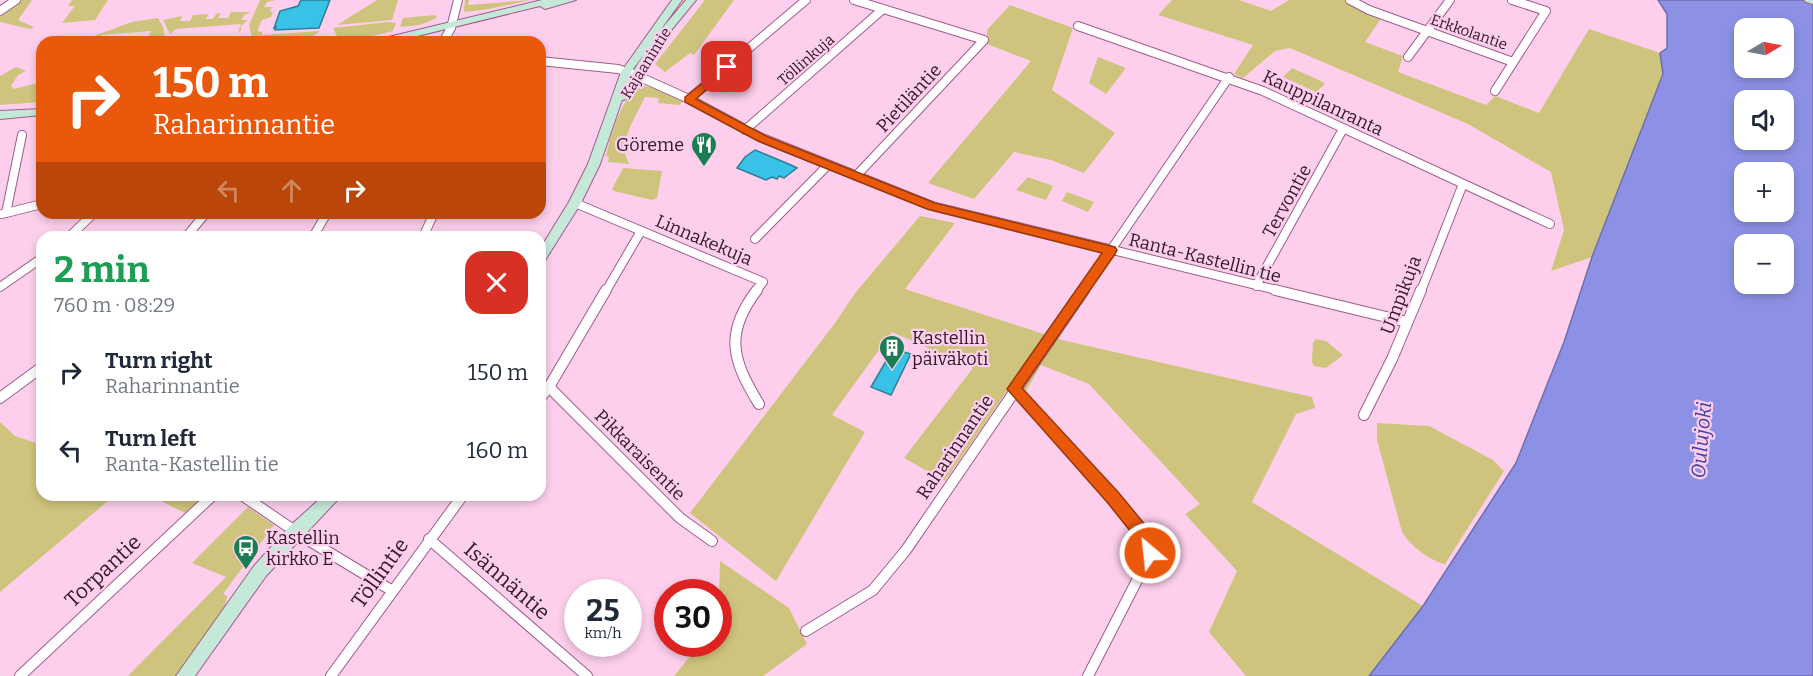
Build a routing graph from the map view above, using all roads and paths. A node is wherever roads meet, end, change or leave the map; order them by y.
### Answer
1 (16, 0) edge
2 (458, 0) edge
3 (554, 0) edge
4 (571, 0) edge
5 (677, 0) edge
6 (691, 0) edge
7 (806, 0) edge
8 (854, 0) edge
9 (1350, 0) edge
10 (1450, 0) edge
11 (1512, 0) edge
12 (1809, 0) edge
13 (1813, 1) edge
14 (883, 9) junction
15 (0, 11) edge
16 (511, 11) junction
17 (450, 26) junction
18 (1078, 26) dead end
19 (1428, 32) junction
20 (406, 36) edge
21 (447, 36) edge
22 (1407, 57) dead end
23 (546, 62) edge
24 (1513, 62) junction
25 (631, 73) junction
26 (1229, 77) junction
27 (1495, 91) dead end
28 (689, 99) junction
29 (36, 112) edge
30 (0, 115) edge
31 (1344, 129) junction
32 (745, 130) junction
33 (22, 135) dead end
34 (828, 165) junction
35 (856, 176) junction
36 (1463, 184) junction
37 (575, 203) junction
38 (36, 205) edge
39 (3, 213) edge
40 (88, 219) edge
41 (201, 219) edge
42 (1550, 224) dead end
43 (75, 231) edge
44 (191, 231) edge
45 (641, 231) junction
46 (756, 239) dead end
47 (546, 249) edge
48 (1110, 250) junction
49 (36, 262) edge
50 (1256, 286) junction
51 (0, 287) edge
52 (1407, 322) junction
53 (36, 371) edge
54 (549, 387) junction
55 (1014, 389) junction
56 (546, 391) edge
57 (0, 398) edge
58 (759, 404) dead end
59 (1364, 415) dead end
60 (207, 501) edge
61 (251, 501) edge
62 (328, 501) edge
63 (458, 501) edge
64 (296, 531) junction
65 (429, 539) junction
66 (712, 541) dead end
67 (391, 590) junction
68 (806, 631) dead end
69 (20, 676) edge
70 (185, 676) edge
71 (330, 676) edge
72 (586, 676) edge
73 (1088, 676) edge

1 - 15 street
2 - 17 street
3 - 16 main road
4 - 16 main road
5 - 25 main road, Kajaanintie
6 - 25 main road, Kajaanintie
7 - 28 street
8 - 14 street
9 - 19 street, Erkkolantie
10 - 19 street
11 - 24 street
12 - 13 main road
14 - 32 street, Töllinkuja
14 - 35 street, Pietiläntie
16 - 17 main road
17 - 20 main road
17 - 21 street
18 - 26 street, Kauppilanranta
19 - 22 street
19 - 24 street, Erkkolantie
23 - 25 street, Ranta-Kastellin tie
24 - 27 street
25 - 28 street, Ranta-Kastellin tie
25 - 37 main road, Kajaanintie
26 - 31 street, Kauppilanranta
26 - 48 street, Raharinnantie
28 - 32 street, Ranta-Kastellin tie
29 - 30 main road
31 - 36 street, Kauppilanranta
31 - 50 street, Tervontie
32 - 34 street, Ranta-Kastellin tie
33 - 39 street
34 - 35 street, Ranta-Kastellin tie
34 - 46 street
35 - 48 street, Ranta-Kastellin tie
36 - 42 street, Kauppilanranta
36 - 52 street, Umpikuja
37 - 45 street, Linnakekuja
37 - 47 main road, Kajaanintie
38 - 39 street
40 - 43 street
41 - 44 street
45 - 54 street
45 - 58 street, Linnakekuja
48 - 50 street, Ranta-Kastellin tie
48 - 55 street, Raharinnantie
49 - 51 street
50 - 52 street, Ranta-Kastellin tie
52 - 59 street, Umpikuja
53 - 57 street
54 - 56 street
54 - 66 street, Pikkaraisentie
55 - 68 street, Raharinnantie
55 - 73 street
60 - 69 street, Torpantie
61 - 64 street
62 - 64 main road
63 - 65 street, Töllintie
64 - 67 street
64 - 70 main road
65 - 67 street, Töllintie
65 - 72 street, Isännäntie
67 - 71 street, Töllintie

